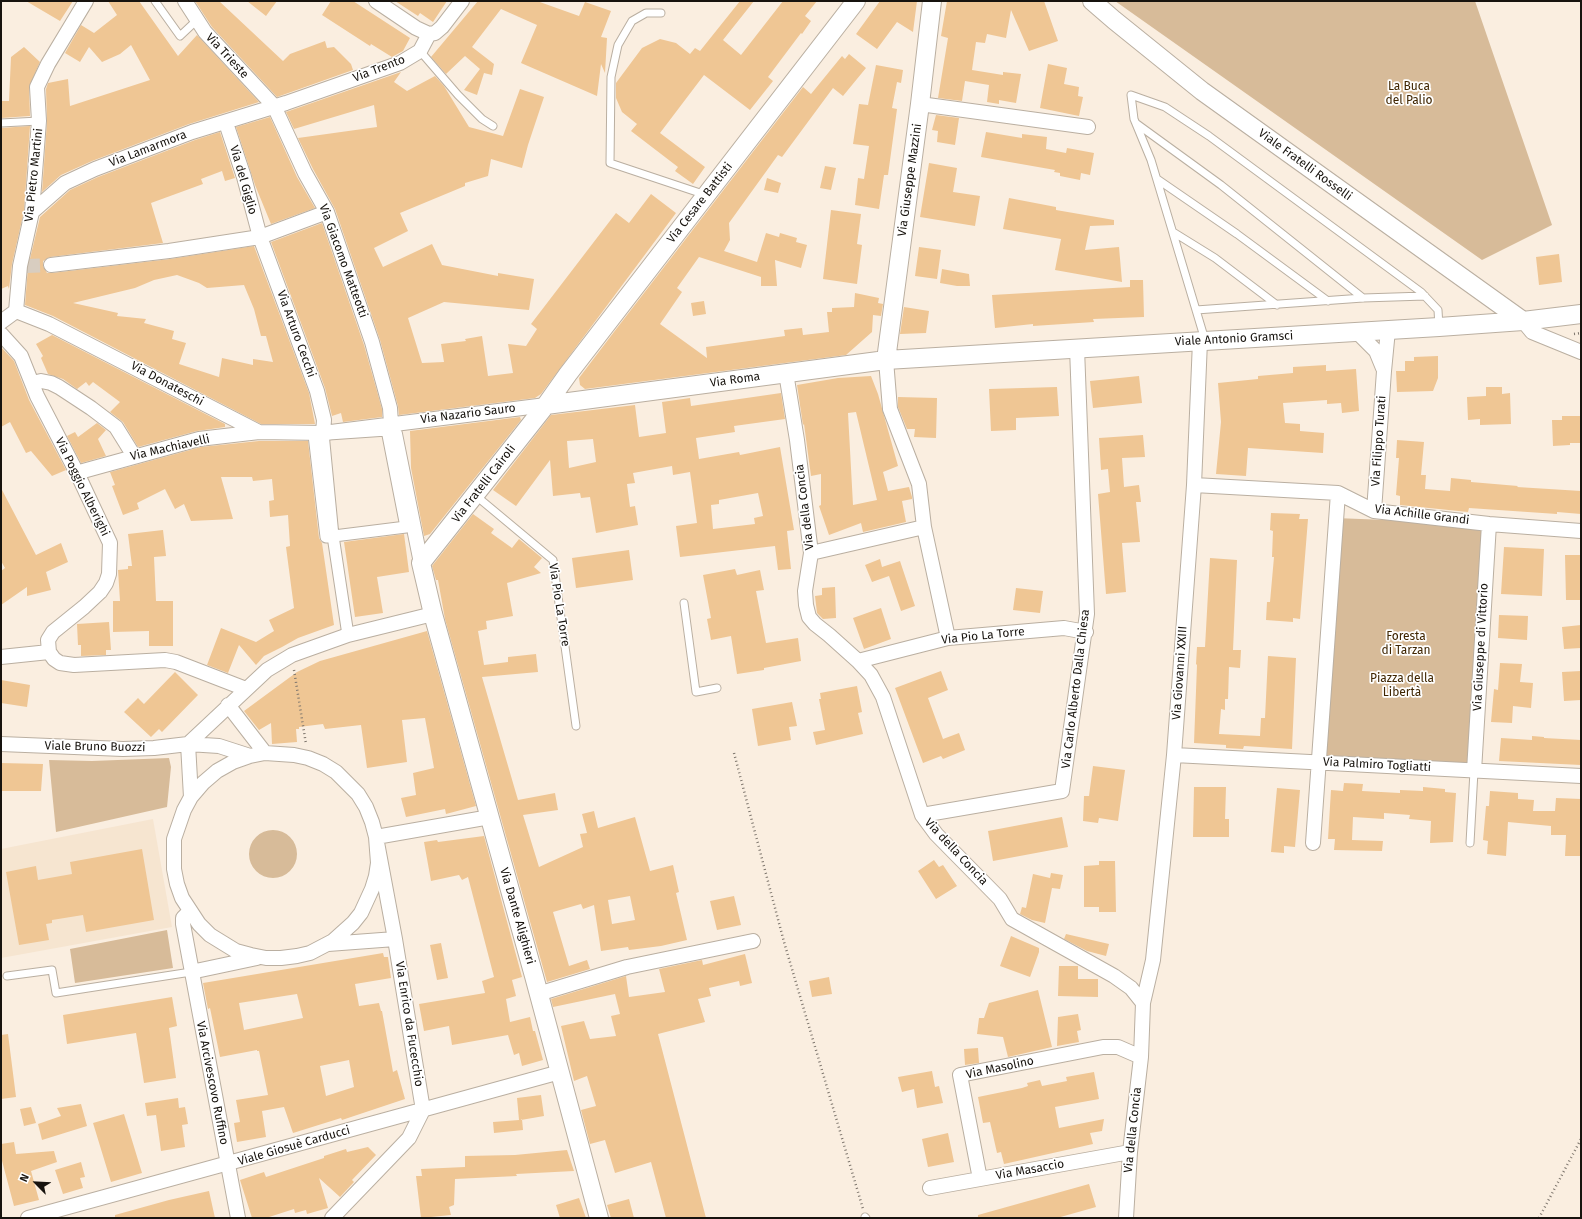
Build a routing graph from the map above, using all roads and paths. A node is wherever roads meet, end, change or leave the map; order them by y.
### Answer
1 (86, 1) edge
2 (155, 1) edge
3 (185, 1) edge
4 (376, 1) edge
5 (462, 1) edge
6 (856, 1) edge
7 (932, 1) edge
8 (1092, 1) edge
9 (661, 13) dead end
10 (197, 20) junction
11 (429, 34) junction
12 (420, 51) junction
13 (920, 104) junction
14 (274, 106) junction
15 (39, 121) junction
16 (226, 123) junction
17 (1136, 123) junction
18 (1, 124) edge
19 (493, 126) dead end
20 (1088, 127) dead end
21 (1157, 179) junction
22 (706, 195) junction
23 (32, 212) junction
24 (327, 212) junction
25 (1173, 232) junction
26 (260, 238) junction
27 (51, 266) tunnel mouth
28 (1426, 296) junction
29 (1363, 298) junction
30 (1328, 301) junction
31 (1277, 304) junction
32 (1196, 310) junction
33 (16, 311) junction
34 (1581, 314) edge
35 (1523, 321) junction
36 (1, 322) edge
37 (1439, 327) junction
38 (1388, 330) junction
39 (1357, 332) junction
40 (1, 334) edge
41 (1202, 341) junction
42 (1077, 348) junction
43 (1581, 352) edge
44 (886, 360) junction
45 (1384, 371) junction
46 (786, 373) junction
47 (568, 374) junction
48 (32, 383) junction
49 (584, 400) junction
50 (546, 405) junction
51 (391, 424) junction
52 (259, 432) junction
53 (323, 434) junction
54 (134, 456) junction
55 (83, 471) dead end
56 (1194, 485) junction
57 (1338, 493) junction
58 (475, 495) junction
59 (1374, 511) junction
60 (1489, 524) junction
61 (924, 527) junction
62 (1581, 531) edge
63 (333, 536) junction
64 (811, 553) junction
65 (422, 563) junction
66 (684, 603) dead end
67 (433, 614) junction
68 (1086, 632) junction
69 (348, 634) junction
70 (948, 638) junction
71 (49, 652) junction
72 (1, 656) edge
73 (291, 656) junction
74 (858, 661) junction
75 (717, 688) dead end
76 (246, 689) junction
77 (228, 705) junction
78 (576, 726) dead end
79 (1, 744) edge
80 (188, 744) junction
81 (265, 753) junction
82 (734, 753) dead end
83 (1174, 755) junction
84 (250, 756) junction
85 (308, 758) junction
86 (1318, 761) junction
87 (1474, 771) junction
88 (1581, 776) edge
89 (191, 797) junction
90 (922, 815) junction
91 (490, 817) junction
92 (376, 837) junction
93 (1313, 843) dead end
94 (1470, 843) dead end
95 (189, 912) junction
96 (395, 939) junction
97 (752, 941) dead end
98 (328, 944) junction
99 (260, 957) junction
100 (191, 972) junction
101 (7, 976) dead end
102 (538, 994) junction
103 (1143, 1003) junction
104 (1141, 1057) junction
105 (560, 1072) junction
106 (423, 1110) junction
107 (1581, 1139) edge
108 (1130, 1152) junction
109 (228, 1164) junction
110 (980, 1179) junction
111 (930, 1188) dead end
112 (866, 1217) edge
113 (28, 1218) edge
114 (238, 1218) edge
115 (332, 1218) edge
116 (599, 1218) edge
117 (1126, 1218) edge
118 (1539, 1218) edge

1 - 15 street, Via Pietro Martini
2 - 10 lane
3 - 10 street, Via Trieste
4 - 11 street
5 - 11 street, Via Trento
6 - 22 street, Via Cesare Battisti
7 - 13 street, Via Giuseppe Mazzini
8 - 35 street, Viale Fratelli Rosselli
9 - 22 lane
10 - 14 street, Via Trieste
11 - 12 street, Via Trento
12 - 14 street, Via Trento
12 - 19 lane
13 - 20 street
13 - 44 street, Via Giuseppe Mazzini
14 - 16 street, Via Lamarmora
14 - 24 street, Via Giacomo Matteotti
15 - 18 lane
15 - 23 street, Via Pietro Martini
16 - 23 street, Via Lamarmora
16 - 26 street, Via del Giglio
17 - 21 lane
17 - 28 lane
17 - 29 lane
21 - 25 lane
21 - 30 lane
22 - 47 street, Via Cesare Battisti
23 - 33 street, Via Pietro Martini
24 - 26 street
24 - 51 street, Via Giacomo Matteotti
25 - 31 lane
25 - 32 lane
26 - 27 street
26 - 53 street, Via Arturo Cecchi
28 - 29 lane
28 - 37 lane
29 - 30 lane
30 - 31 lane
31 - 32 lane
32 - 41 lane
33 - 36 street
33 - 52 street, Via Donateschi
34 - 35 street, Viale Antonio Gramsci
35 - 37 street, Viale Antonio Gramsci
35 - 43 street
37 - 38 street, Viale Antonio Gramsci
38 - 39 street, Viale Antonio Gramsci
38 - 45 street, Via Filippo Turati
39 - 41 street, Viale Antonio Gramsci
39 - 45 street, Via Filippo Turati
40 - 48 street, Via Poggio Alberighi
41 - 42 street, Viale Antonio Gramsci
41 - 56 street, Via Giovanni XXIII
42 - 44 street, Viale Antonio Gramsci
42 - 68 street, Via Carlo Alberto Dalla Chiesa
44 - 46 street, Via Roma
44 - 61 street
45 - 59 street, Via Filippo Turati
46 - 49 street, Via Roma
46 - 64 street, Via della Concia
47 - 49 street
47 - 50 street, Via Cesare Battisti
48 - 54 street
48 - 71 street, Via Poggio Alberighi
49 - 50 street, Via Roma
50 - 51 street, Via Nazario Sauro
50 - 58 street, Via Fratelli Cairoli
51 - 53 street, Via Nazario Sauro
51 - 65 street, Via Giacomo Matteotti
52 - 53 street, Via Donateschi
52 - 54 street, Via Machiavelli
53 - 63 street
53 - 63 street
54 - 55 street, Via Machiavelli
56 - 57 street, Via Achille Grandi
56 - 83 street, Via Giovanni XXIII
57 - 59 street, Via Achille Grandi
57 - 86 street
58 - 65 street, Via Fratelli Cairoli
58 - 78 lane, Via Pio La Torre
59 - 60 street, Via Achille Grandi
60 - 62 street, Via Achille Grandi
60 - 87 street, Via Giuseppe di Vittorio
61 - 64 street
61 - 70 street
63 - 69 street
64 - 74 street, Via della Concia
65 - 67 street, Via Dante Alighieri
66 - 75 lane
67 - 69 street
67 - 91 street, Via Dante Alighieri
68 - 70 street, Via Pio La Torre
68 - 90 street, Via Carlo Alberto Dalla Chiesa
69 - 73 street
70 - 74 street, Via Pio La Torre
71 - 72 street
71 - 76 street
73 - 76 street
73 - 85 path
74 - 90 street, Via della Concia
76 - 77 street
77 - 80 street
77 - 81 street
79 - 80 street, Viale Bruno Buozzi
80 - 84 street, Viale Bruno Buozzi
80 - 89 street
81 - 84 street
81 - 85 street
82 - 112 path
83 - 86 street, Via Palmiro Togliatti
83 - 103 street, Via Giovanni XXIII
84 - 89 street
85 - 92 street
86 - 87 street, Via Palmiro Togliatti
86 - 93 street
87 - 88 street, Via Palmiro Togliatti
87 - 94 lane
89 - 95 street
90 - 103 street, Via della Concia
91 - 92 street
91 - 102 street, Via Dante Alighieri
92 - 96 street, Via Enrico da Fucecchio
92 - 98 street
95 - 99 street
95 - 100 street, Via Arcivescovo Ruffino
96 - 98 street
96 - 106 street, Via Enrico da Fucecchio
97 - 102 street
98 - 99 street
99 - 100 street
100 - 101 lane
100 - 109 street, Via Arcivescovo Ruffino
102 - 105 street, Via Dante Alighieri
103 - 104 street, Via della Concia
104 - 108 street, Via della Concia
104 - 110 street, Via Masolino
105 - 106 street, Viale Giosuè Carducci
105 - 116 street, Via Dante Alighieri
106 - 109 street, Viale Giosuè Carducci
106 - 115 street
107 - 118 path
108 - 110 street, Via Masaccio
108 - 117 street, Via della Concia
109 - 113 street, Viale Giosuè Carducci
109 - 114 street, Via Arcivescovo Ruffino
110 - 111 street, Via Masaccio

